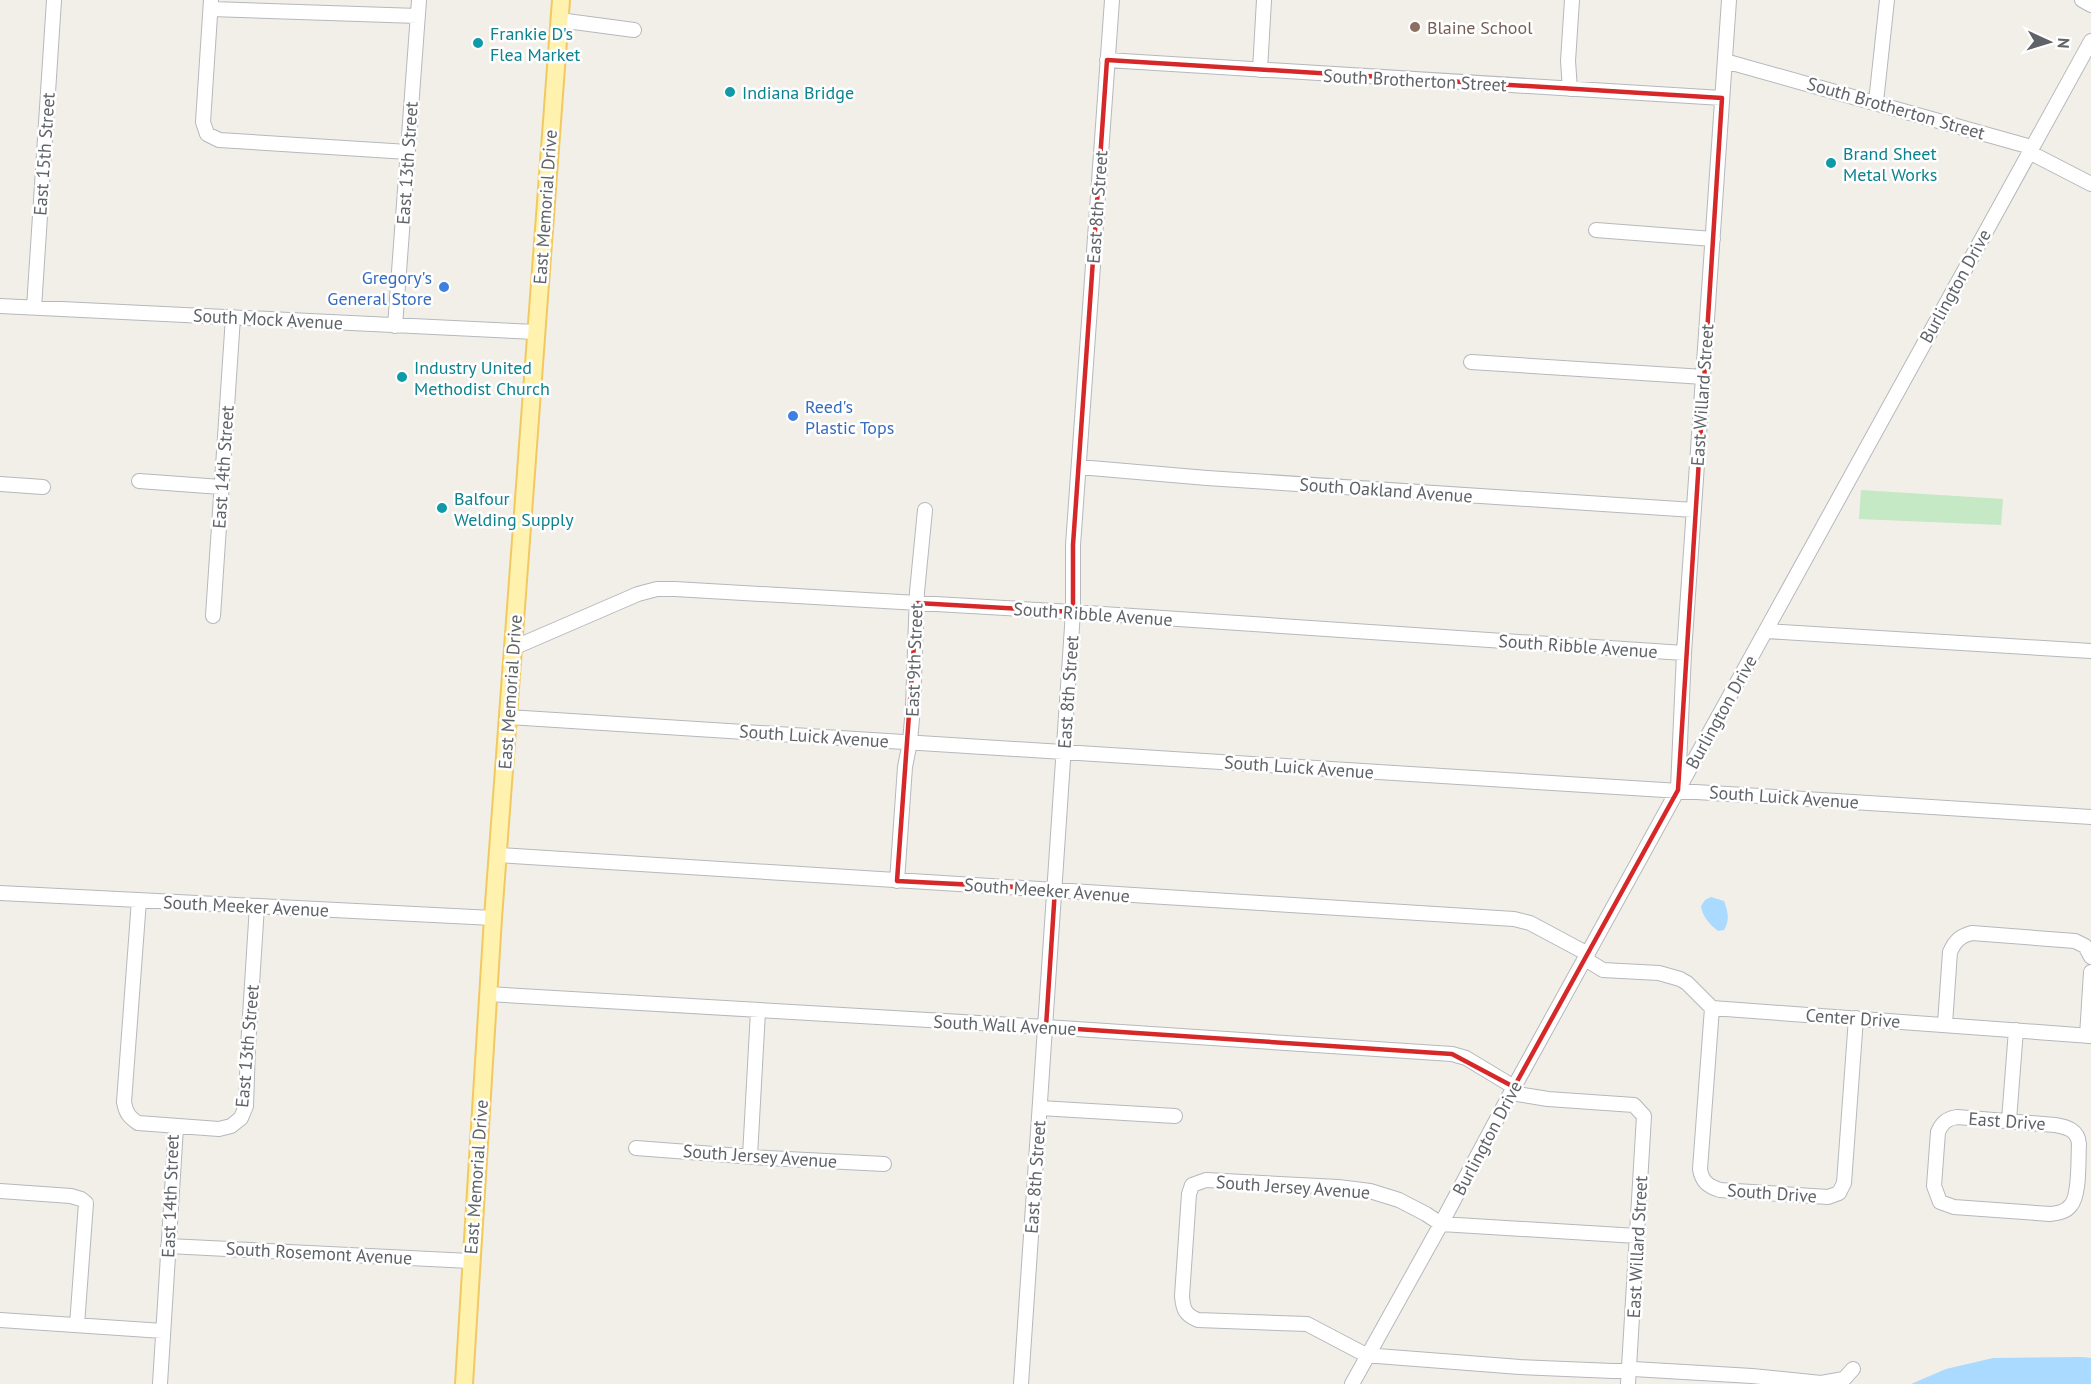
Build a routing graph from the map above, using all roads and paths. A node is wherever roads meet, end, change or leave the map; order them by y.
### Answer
1 (54, 0) edge
2 (419, 0) edge
3 (561, 0) edge
4 (1112, 0) edge
5 (1264, 0) edge
6 (1572, 0) edge
7 (1730, 0) edge
8 (1887, 0) edge
9 (2082, 0) edge
10 (211, 5) edge
11 (2091, 5) edge
12 (418, 16) junction
13 (560, 20) junction
14 (634, 30) dead end
15 (2089, 48) edge
16 (1107, 60) junction
17 (1725, 61) junction
18 (1260, 70) junction
19 (1570, 89) junction
20 (1722, 98) junction
21 (1876, 102) junction
22 (2030, 149) junction
23 (408, 152) junction
24 (2091, 184) edge
25 (1596, 230) dead end
26 (1713, 239) junction
27 (0, 306) edge
28 (34, 309) junction
29 (233, 317) junction
30 (395, 326) junction
31 (536, 332) junction
32 (1471, 362) dead end
33 (1704, 377) junction
34 (1079, 467) junction
35 (139, 481) dead end
36 (0, 484) edge
37 (43, 487) dead end
38 (221, 487) junction
39 (925, 510) dead end
40 (1694, 510) junction
41 (917, 603) junction
42 (1073, 612) junction
43 (213, 616) dead end
44 (1766, 631) junction
45 (513, 648) junction
46 (2091, 651) edge
47 (1684, 653) junction
48 (508, 717) junction
49 (910, 742) junction
50 (1064, 753) junction
51 (1677, 790) junction
52 (2091, 817) edge
53 (498, 855) junction
54 (897, 880) junction
55 (1054, 889) junction
56 (0, 893) edge
57 (139, 900) junction
58 (257, 906) junction
59 (493, 918) junction
60 (1587, 957) junction
61 (2091, 957) edge
62 (2091, 972) edge
63 (488, 994) junction
64 (1712, 1008) junction
65 (758, 1011) junction
66 (1856, 1018) junction
67 (1945, 1024) junction
68 (1046, 1027) junction
69 (2016, 1030) junction
70 (2089, 1036) edge
71 (1512, 1090) junction
72 (1040, 1108) junction
73 (1641, 1111) joint
74 (1175, 1116) dead end
75 (2009, 1120) junction
76 (176, 1127) junction
77 (636, 1148) dead end
78 (750, 1156) junction
79 (884, 1164) dead end
80 (0, 1191) edge
81 (1441, 1224) junction
82 (1637, 1236) junction
83 (168, 1246) junction
84 (470, 1261) junction
85 (0, 1320) edge
86 (77, 1325) junction
87 (163, 1331) junction
88 (1368, 1356) junction
89 (1853, 1369) dead end
90 (1629, 1370) junction
91 (160, 1384) edge
92 (464, 1384) edge
93 (1022, 1384) edge
94 (1352, 1384) edge
95 (1628, 1384) edge

1 - 28 street, East 15th Street
2 - 12 street, East 13th Street
3 - 13 main road, East Memorial Drive
4 - 16 street, East 8th Street
5 - 18 street
6 - 19 street
7 - 17 street, East Willard Street
8 - 21 street
9 - 11 street
10 - 12 street
10 - 23 street
12 - 23 street, East 13th Street
13 - 14 street
13 - 31 main road, East Memorial Drive
15 - 22 street, Burlington Drive
16 - 18 street, South Brotherton Street
16 - 34 street, East 8th Street
17 - 20 street, East Willard Street
17 - 21 street, South Brotherton Street
18 - 19 street, South Brotherton Street
19 - 20 street, South Brotherton Street
20 - 26 street, East Willard Street
21 - 22 street, South Brotherton Street
22 - 24 street, South Brotherton Street
22 - 44 street, Burlington Drive
23 - 30 street, East 13th Street
25 - 26 street
26 - 33 street, East Willard Street
27 - 28 street, South Mock Avenue
28 - 29 street, South Mock Avenue
29 - 30 street, South Mock Avenue
29 - 38 street, East 14th Street
30 - 31 street, South Mock Avenue
31 - 45 main road, East Memorial Drive
32 - 33 street
33 - 40 street, East Willard Street
34 - 40 street, South Oakland Avenue
34 - 42 street, East 8th Street
35 - 38 street
36 - 37 street
38 - 43 street, East 14th Street
39 - 41 street, East 9th Street
40 - 47 street, East Willard Street
41 - 42 street, South Ribble Avenue
41 - 45 street, South Ribble Avenue
41 - 49 street, East 9th Street
42 - 47 street, South Ribble Avenue
42 - 50 street, East 8th Street
44 - 46 street
44 - 51 street, Burlington Drive
45 - 48 main road, East Memorial Drive
47 - 51 street, East Willard Street
48 - 49 street, South Luick Avenue
48 - 53 main road, East Memorial Drive
49 - 50 street, South Luick Avenue
49 - 54 street, East 9th Street
50 - 51 street, South Luick Avenue
50 - 55 street, East 8th Street
51 - 52 street, South Luick Avenue
51 - 60 street, Burlington Drive
53 - 54 street, South Meeker Avenue
53 - 59 main road, East Memorial Drive
54 - 55 street, South Meeker Avenue
55 - 60 street, South Meeker Avenue
55 - 68 street, East 8th Street
56 - 57 street, South Meeker Avenue
57 - 58 street, South Meeker Avenue
57 - 76 street, East 14th Street
58 - 59 street, South Meeker Avenue
58 - 76 street, East 13th Street
59 - 63 main road, East Memorial Drive
60 - 64 street, South Meeker Avenue
60 - 71 street, Burlington Drive
61 - 67 street
62 - 70 street
63 - 65 street, South Wall Avenue
63 - 84 main road, East Memorial Drive
64 - 66 street, Center Drive
64 - 66 street, South Drive
65 - 68 street, South Wall Avenue
65 - 78 street
66 - 67 street, Center Drive
67 - 69 street, Center Drive
68 - 71 street, South Wall Avenue
68 - 72 street, East 8th Street
69 - 70 street, Center Drive
69 - 75 street
71 - 73 street, South Wall Avenue
71 - 81 street, Burlington Drive
72 - 74 street
72 - 93 street, East 8th Street
73 - 82 street, East Willard Street
75 - 75 street, East Drive
76 - 83 street, East 14th Street
77 - 78 street, South Jersey Avenue
78 - 79 street, South Jersey Avenue
80 - 86 street
81 - 82 street, South Jersey Avenue
81 - 88 street, Burlington Drive
81 - 88 street, South Jersey Avenue
82 - 90 street, East Willard Street
83 - 84 street, South Rosemont Avenue
83 - 87 street, East 14th Street
84 - 92 main road, East Memorial Drive
85 - 86 street
86 - 87 street
87 - 91 street, East 14th Street
88 - 90 street
88 - 94 street, Burlington Drive
89 - 90 street
90 - 95 street, East Willard Street

